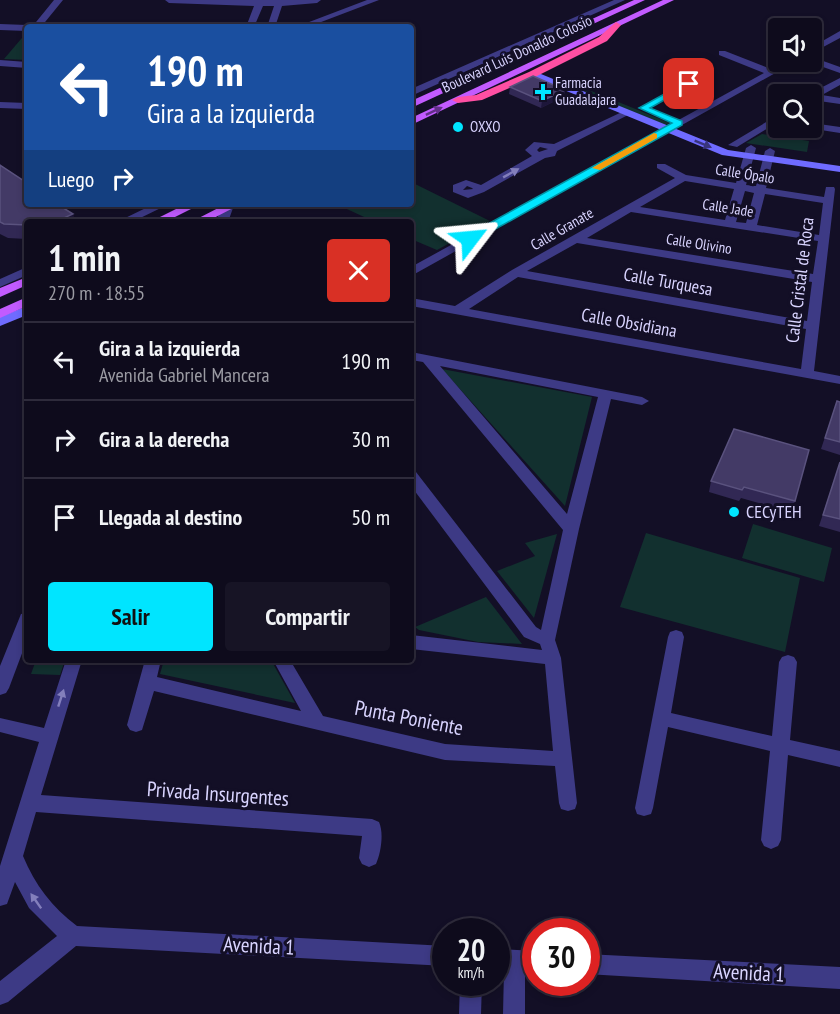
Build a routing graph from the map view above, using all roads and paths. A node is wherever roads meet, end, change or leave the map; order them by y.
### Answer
1 (59, 0) edge
2 (169, 0) edge
3 (317, 0) edge
4 (375, 0) edge
5 (621, 0) edge
6 (641, 0) edge
7 (670, 0) edge
8 (260, 2) edge
9 (279, 2) edge
10 (39, 24) edge
11 (251, 24) edge
12 (272, 24) edge
13 (308, 24) edge
14 (616, 25) junction
15 (0, 27) edge
16 (24, 28) edge
17 (840, 34) edge
18 (822, 44) edge
19 (722, 53) dead end
20 (0, 63) edge
21 (822, 64) edge
22 (24, 65) edge
23 (544, 68) junction
24 (840, 70) edge
25 (768, 71) edge
26 (771, 72) edge
27 (533, 74) junction
28 (840, 81) edge
29 (582, 83) junction
30 (689, 84) dead end
31 (570, 89) junction
32 (822, 91) edge
33 (414, 92) edge
34 (822, 98) edge
35 (458, 100) junction
36 (840, 101) edge
37 (414, 104) edge
38 (0, 105) edge
39 (24, 106) edge
40 (614, 108) junction
41 (643, 108) junction
42 (627, 113) junction
43 (414, 122) edge
44 (679, 123) junction
45 (768, 125) edge
46 (822, 127) edge
47 (667, 129) junction
48 (840, 130) edge
49 (733, 145) junction
50 (546, 150) junction
51 (750, 152) junction
52 (769, 155) junction
53 (840, 161) edge
54 (661, 166) dead end
55 (840, 169) edge
56 (683, 178) junction
57 (740, 188) junction
58 (760, 192) junction
59 (829, 195) joint
60 (156, 207) edge
61 (188, 207) edge
62 (229, 207) edge
63 (627, 208) junction
64 (130, 219) edge
65 (162, 219) edge
66 (203, 219) edge
67 (730, 224) junction
68 (751, 227) junction
69 (574, 239) junction
70 (824, 239) junction
71 (414, 270) edge
72 (24, 272) edge
73 (516, 273) junction
74 (819, 279) junction
75 (24, 282) edge
76 (0, 283) edge
77 (0, 293) edge
78 (24, 302) edge
79 (414, 303) edge
80 (458, 310) junction
81 (24, 311) edge
82 (0, 314) edge
83 (0, 322) edge
84 (813, 326) junction
85 (414, 358) edge
86 (428, 360) junction
87 (807, 374) junction
88 (840, 380) edge
89 (606, 394) junction
90 (642, 401) dead end
91 (414, 480) edge
92 (571, 529) junction
93 (24, 627) edge
94 (676, 637) dead end
95 (547, 640) junction
96 (414, 642) edge
97 (553, 658) junction
98 (788, 662) dead end
99 (73, 663) edge
100 (152, 663) edge
101 (283, 663) edge
102 (147, 682) junction
103 (0, 688) edge
104 (661, 718) junction
105 (317, 722) junction
106 (136, 725) dead end
107 (0, 726) edge
108 (49, 737) junction
109 (780, 746) junction
110 (564, 759) junction
111 (840, 759) edge
112 (30, 803) junction
113 (568, 803) dead end
114 (644, 808) dead end
115 (771, 840) dead end
116 (13, 856) junction
117 (369, 858) dead end
118 (0, 897) edge
119 (73, 936) junction
120 (432, 955) edge
121 (516, 960) edge
122 (600, 965) edge
123 (840, 978) edge
124 (0, 994) edge
125 (471, 996) edge
126 (470, 1014) edge
127 (514, 1014) edge

1 - 10 street
2 - 8 street
3 - 9 street
4 - 13 street
5 - 33 street
6 - 37 main road, Boulevard Luis Donaldo Colosio
7 - 14 main road, Boulevard Luis Donaldo Colosio
8 - 9 street
8 - 11 street
9 - 12 street
14 - 23 highway
14 - 35 main road, Boulevard Luis Donaldo Colosio
15 - 16 street
17 - 18 street
19 - 25 street
20 - 22 street
21 - 24 street
23 - 27 highway
23 - 29 street
26 - 44 street
27 - 31 street
27 - 35 highway
28 - 32 street
29 - 31 street
29 - 41 street
30 - 41 street
31 - 40 street
34 - 36 street
43 -> 35 main road, Boulevard Luis Donaldo Colosio
38 - 39 street
40 - 42 street
40 - 50 street
41 - 44 street
42 - 47 street
42 - 50 street
44 - 47 street
44 - 49 street
45 - 49 street
46 - 48 street
47 -> 51 street
47 - 71 street
49 - 51 street
50 -> 50 street
51 - 52 street
51 - 57 street
52 - 53 street
52 - 55 street
52 - 58 street
54 - 56 street, Calle Ópalo
56 - 57 street, Calle Ópalo
56 - 63 street, Calle Granate
57 - 58 street, Calle Ópalo
57 - 67 street
58 - 59 street, Calle Ópalo
58 - 68 street
59 - 70 street, Calle Cristal de Roca
60 - 64 street
61 - 65 main road
62 - 66 main road
63 - 67 street, Calle Jade
63 - 69 street, Calle Granate
67 - 68 street, Calle Jade
68 - 70 street, Calle Jade
69 - 73 street, Calle Granate
69 - 74 street, Calle Olivino
70 - 74 street, Calle Cristal de Roca
72 - 76 street
73 - 80 street, Calle Granate
73 - 84 street, Calle Turquesa
74 - 84 street, Calle Cristal de Roca
75 - 77 main road
78 - 82 main road
79 - 80 street, Calle Obsidiana
80 - 87 street, Calle Obsidiana
81 - 83 street
84 - 87 street, Calle Cristal de Roca
85 - 86 street
86 - 89 street
86 - 92 street
87 - 88 street, Calle Obsidiana
89 - 90 street
89 - 92 street
91 - 95 street
92 - 95 street
93 - 103 street
94 - 104 street
95 - 97 street
96 - 97 street
97 - 110 street
98 - 109 street
108 -> 99 street
100 - 102 street
101 - 105 street
102 - 105 street, Punta Poniente
102 - 106 street
104 - 109 street
104 - 114 street
105 - 110 street, Punta Poniente
107 - 108 street
108 - 112 street
109 - 111 street
109 - 115 street
110 - 113 street
112 - 116 street
112 - 117 street, Privada Insurgentes
116 - 118 street
119 -> 116 street
119 - 120 street, Avenida 1
119 - 124 street
121 - 127 street
122 - 123 street, Avenida 1
125 - 126 street

